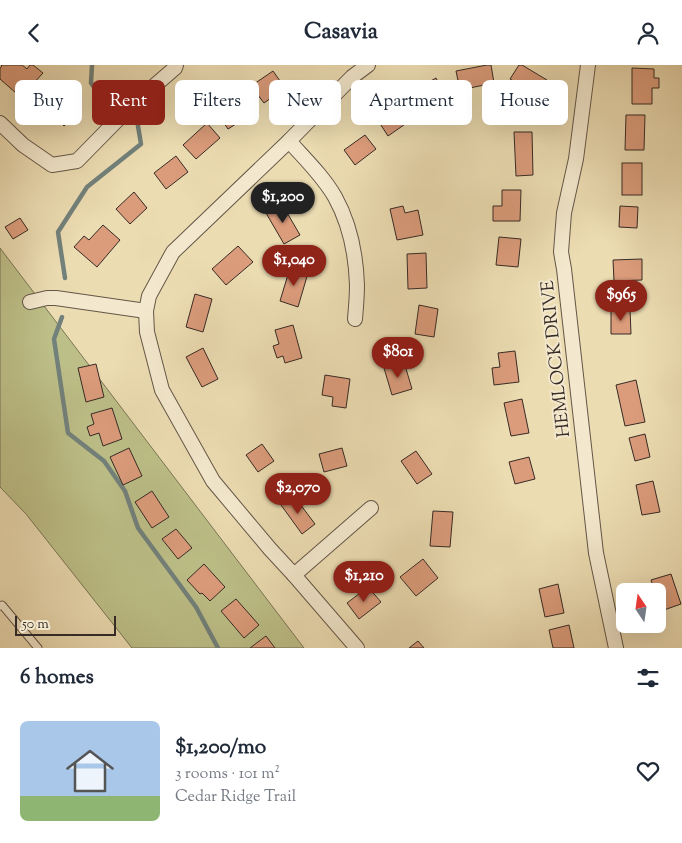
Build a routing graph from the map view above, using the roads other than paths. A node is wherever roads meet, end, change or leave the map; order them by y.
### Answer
1 (176, 65) edge
2 (368, 65) edge
3 (588, 65) edge
4 (0, 123) edge
5 (289, 141) junction
6 (30, 302) dead end
7 (146, 311) junction
8 (355, 319) dead end
9 (370, 508) dead end
10 (294, 575) junction
11 (1, 603) edge
12 (38, 648) edge
13 (357, 648) edge
14 (616, 648) edge

1 - 4 street
2 - 5 street
3 - 14 street, HEMLOCK DRIVE
5 - 7 street
5 - 8 street
6 - 7 street
7 - 10 street
9 - 10 street
10 - 13 street
11 - 12 lane

